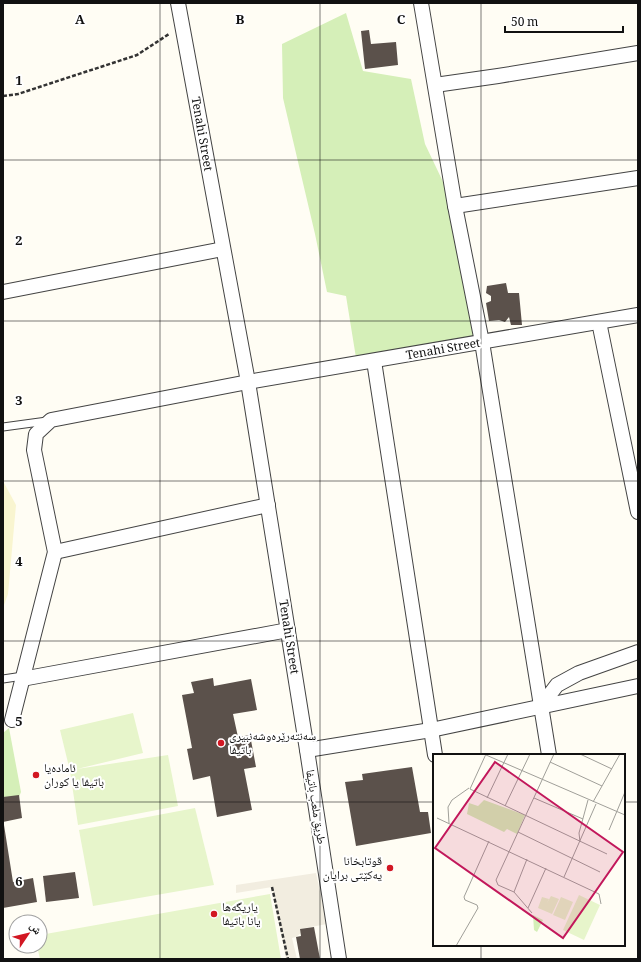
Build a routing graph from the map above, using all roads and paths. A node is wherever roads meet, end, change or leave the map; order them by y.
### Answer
1 (178, 3) edge
2 (421, 3) edge
3 (182, 25) junction
4 (638, 53) edge
5 (435, 86) junction
6 (3, 96) edge
7 (638, 178) edge
8 (455, 206) junction
9 (224, 249) junction
10 (3, 292) edge
11 (638, 315) edge
12 (599, 322) junction
13 (482, 342) junction
14 (374, 361) junction
15 (248, 382) junction
16 (51, 420) junction
17 (3, 427) edge
18 (268, 505) junction
19 (638, 512) edge
20 (55, 552) junction
21 (288, 630) junction
22 (638, 652) edge
23 (22, 678) junction
24 (3, 679) edge
25 (638, 686) edge
26 (541, 706) junction
27 (12, 720) dead end
28 (431, 730) junction
29 (307, 750) junction
30 (435, 754) edge
31 (549, 754) edge
32 (272, 887) dead end
33 (288, 959) edge
34 (339, 959) edge

1 - 3 street, Tenahi Street
2 - 5 street
3 - 6 path
3 - 9 street, Tenahi Street
4 - 5 street
5 - 8 street
7 - 8 street
8 - 13 street
9 - 10 street
9 - 15 street, Tenahi Street
11 - 12 street, Tenahi Street
12 - 13 street, Tenahi Street
12 - 19 street
13 - 14 street, Tenahi Street
13 - 26 street
14 - 15 street, Tenahi Street
14 - 28 street
15 - 16 street
15 - 18 street, Tenahi Street
16 - 17 lane
16 - 20 street
18 - 20 street
18 - 21 street, Tenahi Street
20 - 23 street
21 - 23 street
21 - 29 street, Tenahi Street
22 - 26 street
23 - 24 lane
23 - 27 street
25 - 26 street
26 - 28 street
26 - 31 street
28 - 29 street
28 - 30 street
29 - 34 street, طريق ملعب باتيفا
32 - 33 path

